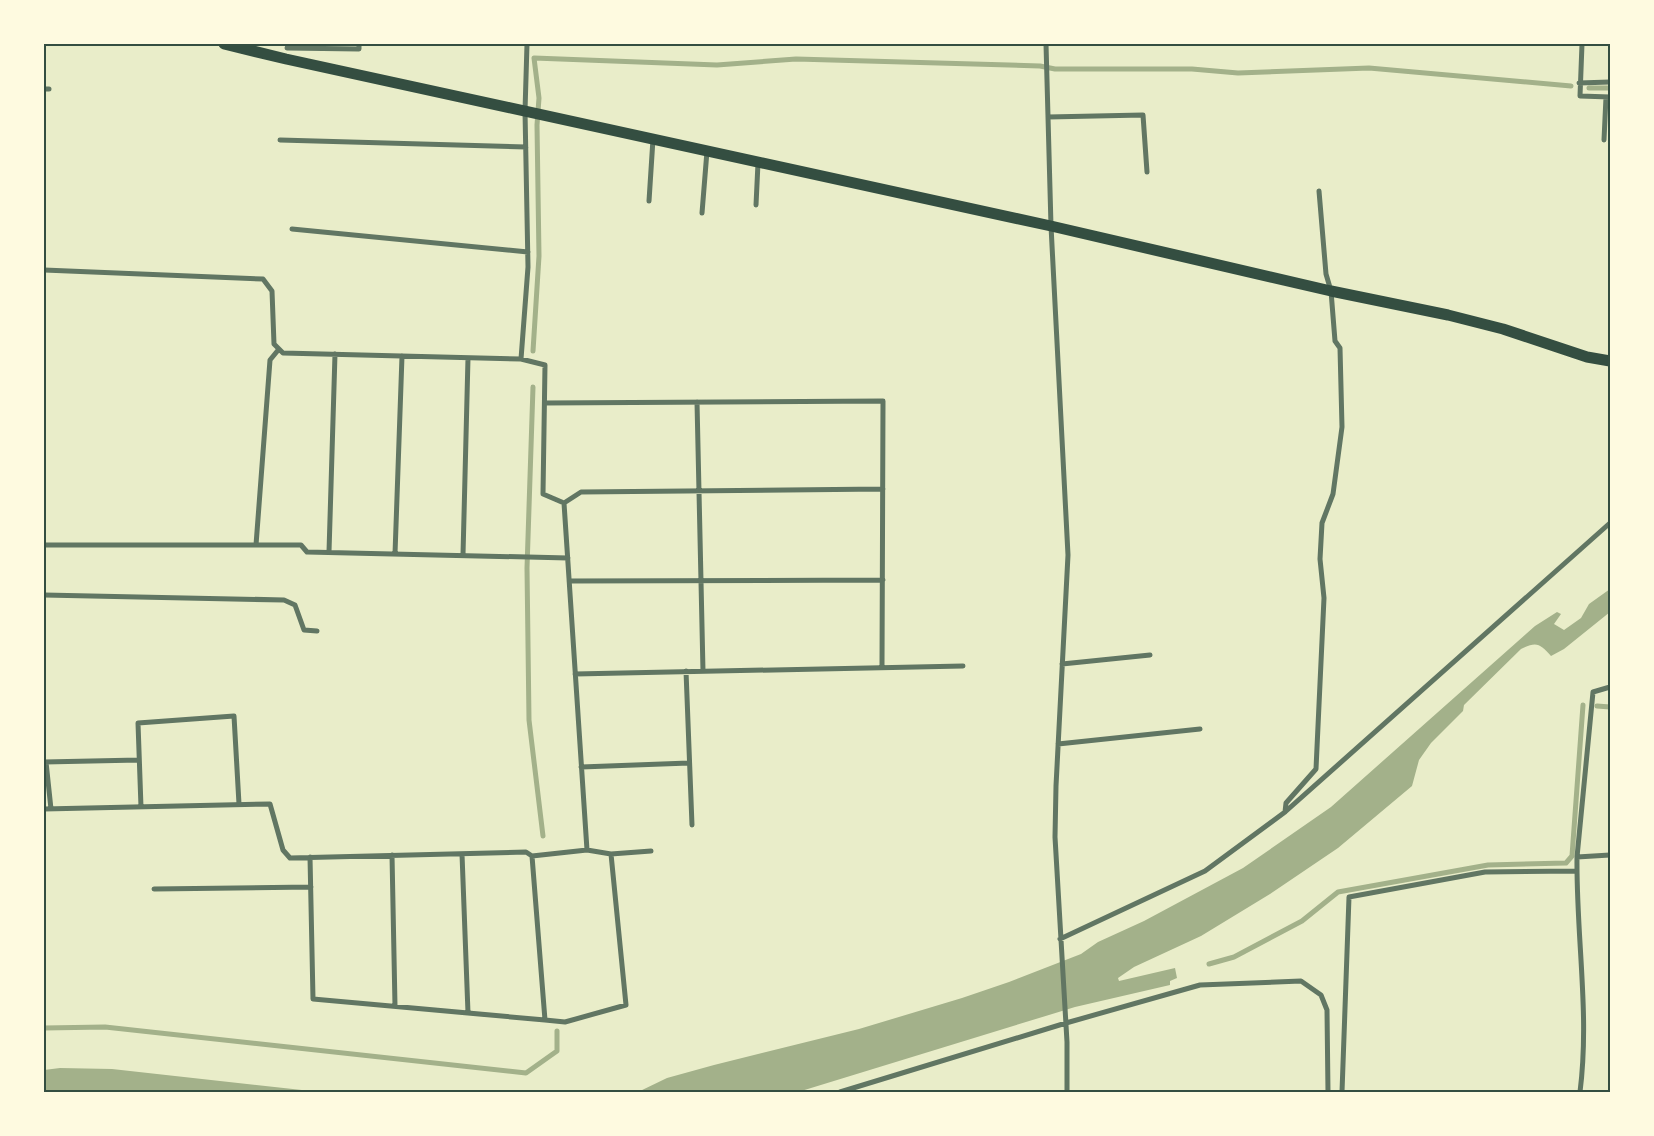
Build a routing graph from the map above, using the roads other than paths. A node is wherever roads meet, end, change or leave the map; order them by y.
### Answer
1 (224, 44) edge
2 (360, 44) edge
3 (527, 44) edge
4 (1046, 44) edge
5 (1582, 44) edge
6 (286, 50) edge
7 (1579, 82) junction
8 (1610, 82) edge
9 (1608, 97) edge
10 (533, 113) junction
11 (1048, 117) junction
12 (653, 139) junction
13 (280, 140) dead end
14 (1604, 140) dead end
15 (526, 147) junction
16 (707, 151) junction
17 (758, 162) junction
18 (1147, 172) dead end
19 (1319, 191) dead end
20 (649, 201) dead end
21 (756, 205) dead end
22 (702, 213) dead end
23 (1052, 226) junction
24 (292, 229) dead end
25 (528, 252) junction
26 (44, 270) edge
27 (1330, 291) junction
28 (279, 348) junction
29 (335, 354) junction
30 (402, 356) junction
31 (468, 358) junction
32 (521, 359) junction
33 (1610, 361) edge
34 (697, 402) junction
35 (545, 403) junction
36 (883, 489) junction
37 (698, 490) junction
38 (564, 503) junction
39 (1610, 524) edge
40 (44, 545) edge
41 (256, 545) junction
42 (329, 552) junction
43 (395, 554) junction
44 (463, 555) junction
45 (568, 558) junction
46 (701, 580) junction
47 (883, 580) junction
48 (569, 581) junction
49 (44, 595) edge
50 (317, 631) dead end
51 (1150, 655) dead end
52 (1062, 664) junction
53 (962, 666) dead end
54 (882, 667) junction
55 (686, 671) junction
56 (702, 671) junction
57 (575, 674) junction
58 (1610, 687) edge
59 (1200, 729) dead end
60 (1058, 744) junction
61 (139, 760) junction
62 (45, 762) edge
63 (689, 763) junction
64 (582, 767) junction
65 (238, 804) junction
66 (141, 807) junction
67 (44, 809) edge
68 (51, 809) junction
69 (1285, 812) junction
70 (692, 825) dead end
71 (587, 850) junction
72 (651, 851) dead end
73 (462, 854) junction
74 (611, 854) junction
75 (392, 855) junction
76 (1610, 855) edge
77 (532, 856) junction
78 (1578, 857) junction
79 (310, 858) junction
80 (1577, 871) junction
81 (311, 887) junction
82 (154, 889) dead end
83 (1060, 940) junction
84 (395, 1006) junction
85 (468, 1013) junction
86 (545, 1020) junction
87 (1066, 1023) junction
88 (840, 1092) edge
89 (1067, 1092) edge
90 (1328, 1092) edge
91 (1342, 1092) edge
92 (1580, 1092) edge

1 - 6 main road
2 - 6 street
3 - 10 street
4 - 11 street
5 - 7 street
6 - 10 main road
7 - 8 street
7 - 9 street
9 - 14 street
10 - 12 main road
10 - 15 street
11 - 18 street
11 - 23 street
12 - 16 main road
12 - 20 street
13 - 15 street
15 - 25 street
16 - 17 main road
16 - 22 street
17 - 21 street
17 - 23 main road
19 - 27 street
23 - 27 main road
23 - 52 street
24 - 25 street
25 - 32 street
26 - 28 street
27 - 33 main road
27 - 69 street
28 - 29 street
28 - 41 street
29 - 30 street
29 - 42 street
30 - 31 street
30 - 43 street
31 - 32 street
31 - 44 street
32 - 35 street
34 - 35 street
34 - 36 street
34 - 37 street
35 - 38 street
36 - 37 street
36 - 47 street
37 - 38 street
37 - 46 street
38 - 45 street
39 - 69 street
40 - 41 street
41 - 42 street
42 - 43 street
43 - 44 street
44 - 45 street
45 - 48 street
46 - 47 street
46 - 48 street
46 - 56 street
47 - 54 street
48 - 57 street
49 - 50 street
51 - 52 street
52 - 60 street
53 - 54 street
54 - 56 street
55 - 56 street
55 - 57 street
55 - 63 street
57 - 64 street
58 - 78 street
59 - 60 street
60 - 83 street
61 - 62 street
61 - 65 street
61 - 66 street
62 - 68 street
63 - 64 street
63 - 70 street
64 - 71 street
65 - 66 street
65 - 79 street
66 - 68 street
67 - 68 street
69 - 83 street
71 - 74 street
71 - 77 street
72 - 74 street
73 - 75 street
73 - 77 street
73 - 85 street
74 - 86 street
75 - 79 street
75 - 84 street
76 - 78 street
77 - 86 street
78 - 80 street
79 - 81 street
80 - 91 street
80 - 92 street
81 - 82 street
81 - 84 street
83 - 87 street
84 - 85 street
85 - 86 street
87 - 88 street
87 - 89 street
87 - 90 street

